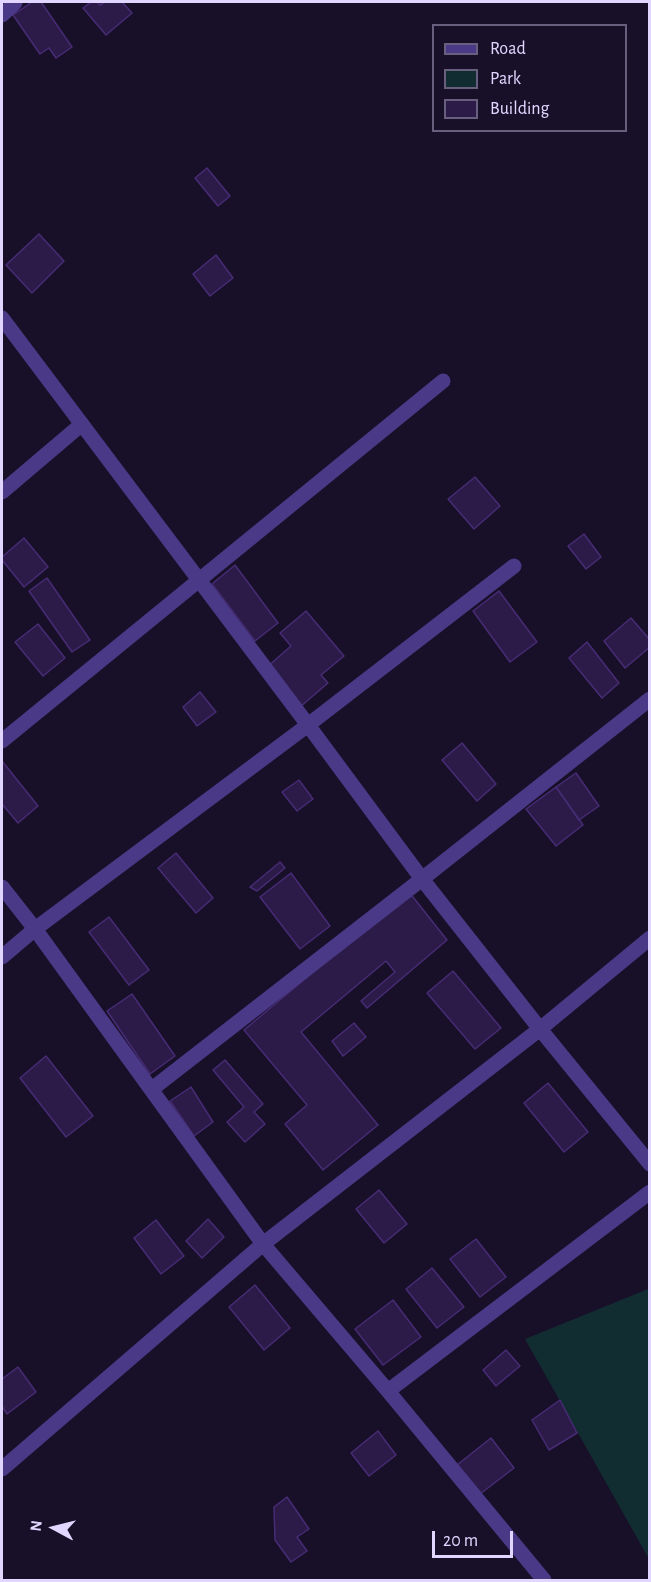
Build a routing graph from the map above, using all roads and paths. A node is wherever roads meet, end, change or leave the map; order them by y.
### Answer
1 (15, 3) dead end
2 (2, 15) edge
3 (2, 318) edge
4 (443, 381) dead end
5 (82, 424) junction
6 (2, 492) edge
7 (514, 566) dead end
8 (199, 581) junction
9 (650, 699) edge
10 (308, 725) junction
11 (2, 741) edge
12 (422, 879) junction
13 (2, 887) edge
14 (35, 929) junction
15 (650, 938) edge
16 (2, 957) edge
17 (540, 1029) junction
18 (152, 1089) junction
19 (650, 1164) edge
20 (650, 1192) edge
21 (263, 1244) junction
22 (388, 1391) junction
23 (2, 1469) edge
24 (544, 1581) edge

1 - 2 street
3 - 5 street
4 - 8 street
5 - 6 street
5 - 8 street
7 - 10 street
8 - 10 street
8 - 11 street
9 - 12 street
10 - 12 street
10 - 14 street
12 - 17 street
12 - 18 street
13 - 14 street
14 - 16 street
14 - 18 street
15 - 17 street
17 - 19 street
17 - 21 street
18 - 21 street
20 - 22 street
21 - 22 street
21 - 23 street
22 - 24 street

